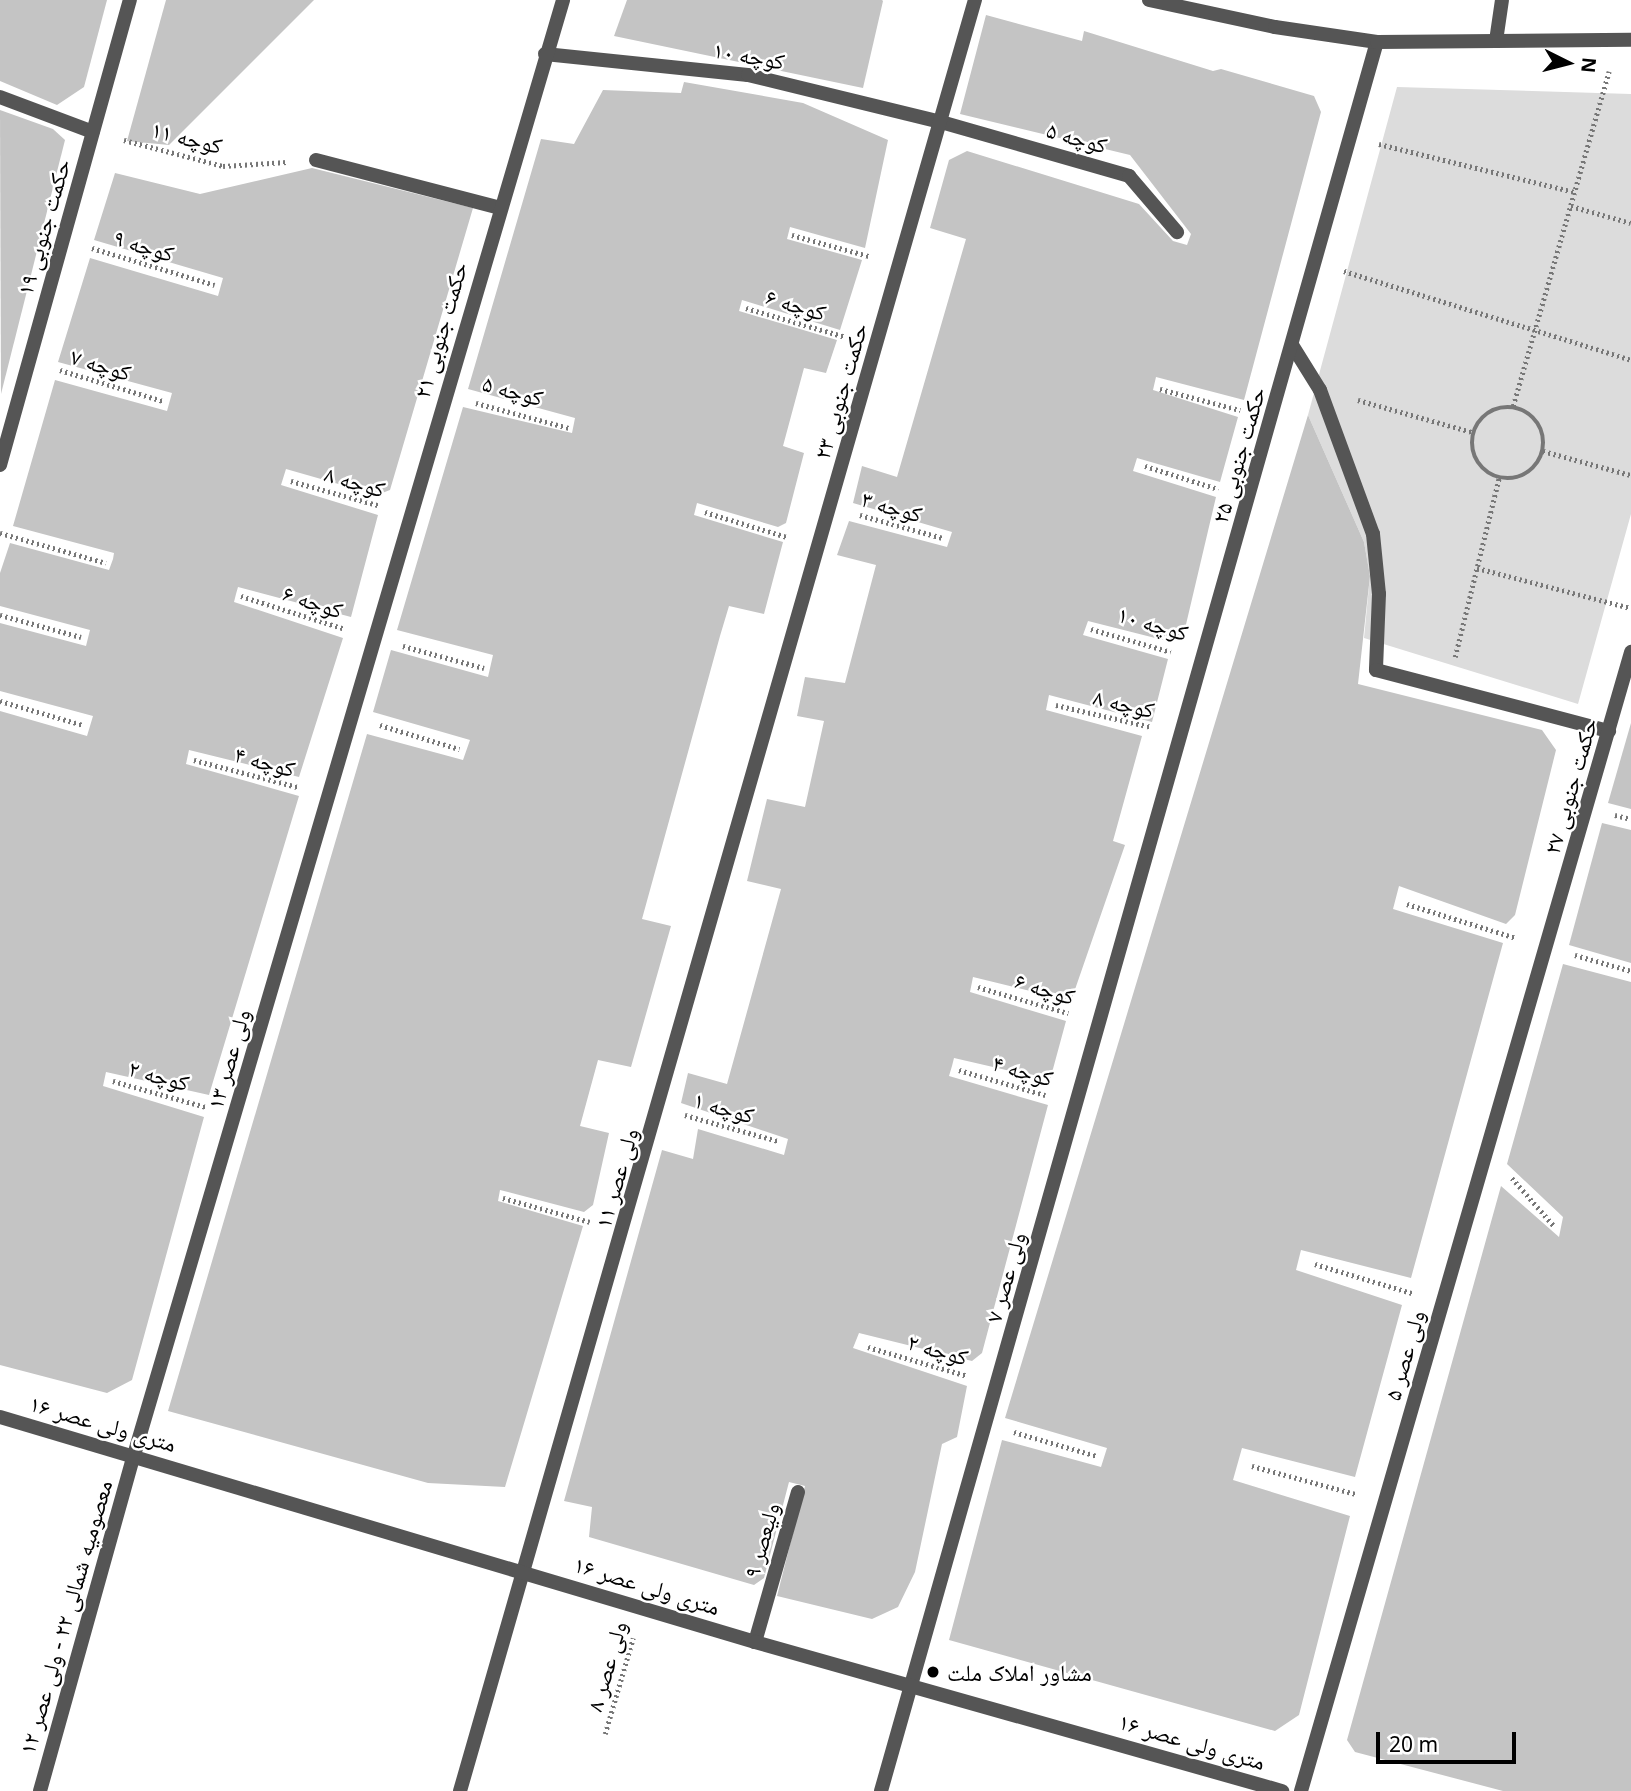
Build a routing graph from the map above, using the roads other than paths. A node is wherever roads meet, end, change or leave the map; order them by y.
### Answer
1 (130, 0) edge
2 (563, 0) edge
3 (975, 0) edge
4 (1149, 0) edge
5 (1502, 0) edge
6 (1624, 40) edge
7 (1496, 41) junction
8 (1377, 42) junction
9 (545, 54) junction
10 (0, 97) edge
11 (941, 122) junction
12 (93, 132) junction
13 (316, 160) road end
14 (500, 208) junction
15 (1177, 232) dead end
16 (1292, 345) junction
17 (0, 465) edge
18 (1631, 652) edge
19 (363, 674) joint
20 (1609, 731) junction
21 (749, 795) joint
22 (1142, 881) joint
23 (1551, 932) joint
24 (0, 1417) edge
25 (134, 1455) junction
26 (798, 1492) dead end
27 (524, 1572) junction
28 (755, 1642) junction
29 (912, 1685) junction
30 (40, 1791) edge
31 (460, 1791) edge
32 (881, 1791) edge
33 (1282, 1791) edge
34 (1301, 1791) edge

1 - 12 street, حکمت جنوبی ۱۹
2 - 9 street, حکمت جنوبی ۲۱
3 - 11 street, حکمت جنوبی ۲۳
4 - 8 street
5 - 7 street
6 - 7 street
7 - 8 street
8 - 16 street, حکمت جنوبی ۲۵
9 - 11 street, کوچه ۱۰
9 - 14 street, حکمت جنوبی ۲۱
10 - 12 street
11 - 15 street, کوچه ۵
11 - 21 street, حکمت جنوبی ۲۳
12 - 17 street, حکمت جنوبی ۱۹
13 - 14 street
14 - 19 street, حکمت جنوبی ۲۱
16 - 20 street
16 - 22 street, حکمت جنوبی ۲۵
18 - 20 street, حکمت جنوبی ۲۷
19 - 25 street, ولی عصر ۱۳
20 - 23 street, حکمت جنوبی ۲۷
21 - 27 street, ولی عصر ۱۱
22 - 29 street, ولی عصر ۷
23 - 34 street, ولی عصر ۵
24 - 25 street, ۱۶ متری ولی عصر
25 - 27 street, ۱۶ متری ولی عصر
25 - 30 street, معصومیه شمالی ۲۲ - ولی عصر ۱۲
26 - 28 street, ولیعصر ۹
27 - 28 street, ۱۶ متری ولی عصر
27 - 31 street, ولی عصر ۱۱
28 - 29 street, ۱۶ متری ولی عصر
29 - 32 street, ولی عصر ۷
29 - 33 street, ۱۶ متری ولی عصر

